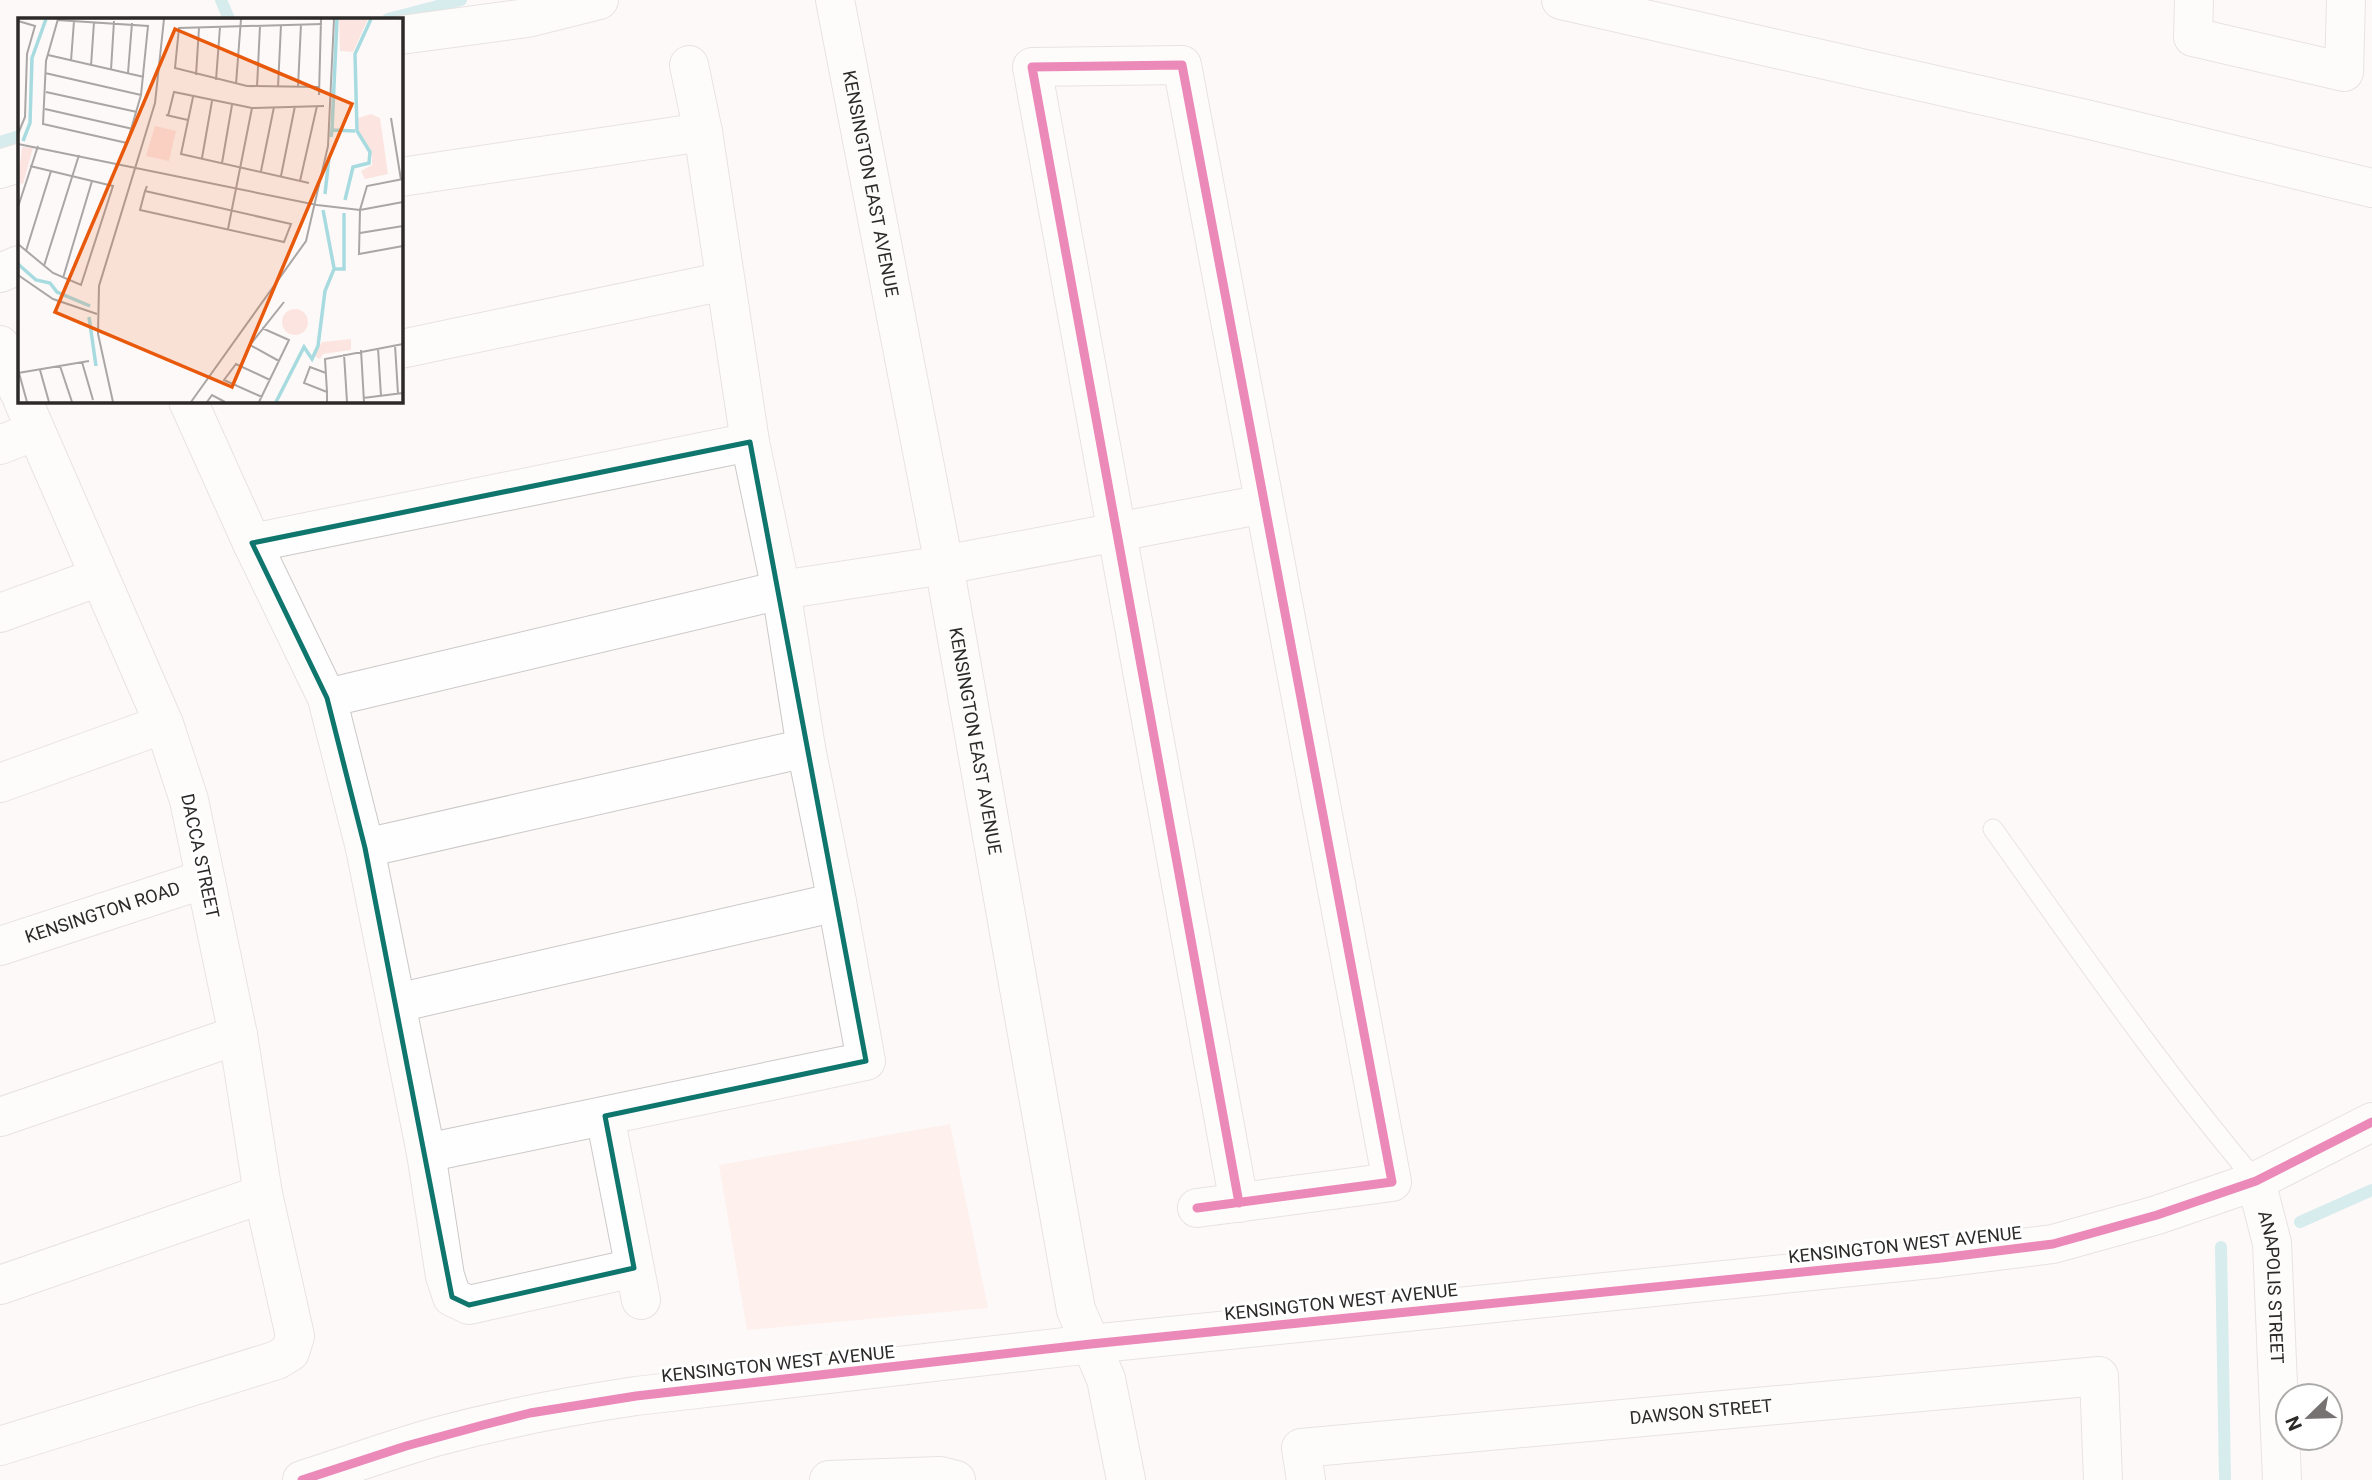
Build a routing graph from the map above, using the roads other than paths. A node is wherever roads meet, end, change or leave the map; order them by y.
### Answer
1 (599, 0) edge
2 (835, 0) edge
3 (1561, 0) edge
4 (2194, 0) edge
5 (2346, 0) edge
6 (402, 34) edge
7 (689, 65) dead end
8 (703, 132) junction
9 (18, 163) edge
10 (0, 169) edge
11 (402, 177) edge
12 (2372, 188) edge
13 (18, 265) edge
14 (0, 273) edge
15 (725, 281) junction
16 (0, 345) edge
17 (402, 349) edge
18 (18, 390) edge
19 (188, 402) edge
20 (29, 416) edge
21 (750, 442) junction
22 (0, 444) edge
23 (1264, 504) junction
24 (1118, 533) junction
25 (252, 543) junction
26 (944, 565) junction
27 (99, 577) junction
28 (781, 590) junction
29 (0, 613) edge
30 (327, 698) junction
31 (164, 724) junction
32 (806, 748) junction
33 (0, 783) edge
34 (1993, 829) dead end
35 (365, 848) junction
36 (205, 879) junction
37 (837, 902) junction
38 (0, 946) edge
39 (397, 1003) junction
40 (238, 1035) junction
41 (0, 1116) edge
42 (605, 1116) junction
43 (2372, 1122) edge
44 (426, 1153) junction
45 (2256, 1181) junction
46 (263, 1194) junction
47 (1239, 1203) junction
48 (1197, 1208) dead end
49 (0, 1285) edge
50 (1091, 1344) junction
51 (0, 1446) edge
52 (1304, 1464) edge
53 (302, 1480) edge
54 (831, 1480) edge
55 (956, 1480) edge
56 (1126, 1480) edge
57 (2103, 1480) edge
58 (2282, 1480) edge

1 - 6 street
2 - 26 street, KENSINGTON EAST AVENUE
3 - 12 street
4 - 5 street
7 - 8 street
8 - 11 street
8 - 15 street
9 - 10 street
13 - 14 street
15 - 17 street
15 - 21 street
16 - 18 street
19 - 25 street
20 - 22 street
20 - 27 street, DACCA STREET
21 - 25 street
21 - 28 street
23 - 24 street
23 - 24 street
23 - 47 street
24 - 26 street
24 - 47 street
25 - 30 street
26 - 28 street
26 - 50 street, KENSINGTON EAST AVENUE
27 - 29 street
27 - 31 street, DACCA STREET
28 - 30 street
28 - 32 street
30 - 35 street
31 - 33 street
31 - 36 street, DACCA STREET
32 - 35 street
32 - 37 street
34 - 45 lane
35 - 39 street
36 - 38 street, KENSINGTON ROAD
36 - 40 street, DACCA STREET
37 - 39 street
37 - 42 street
39 - 44 street
40 - 41 street
40 - 46 street, DACCA STREET
42 - 44 street
42 - 44 street
43 - 45 street, KENSINGTON WEST AVENUE
45 - 50 street, KENSINGTON WEST AVENUE
45 - 58 street, ANAPOLIS STREET
46 - 49 street
46 - 51 street, DACCA STREET
47 - 48 street
50 - 53 street, KENSINGTON WEST AVENUE
50 - 56 street, KENSINGTON EAST AVENUE
52 - 57 street, DAWSON STREET
54 - 55 street

